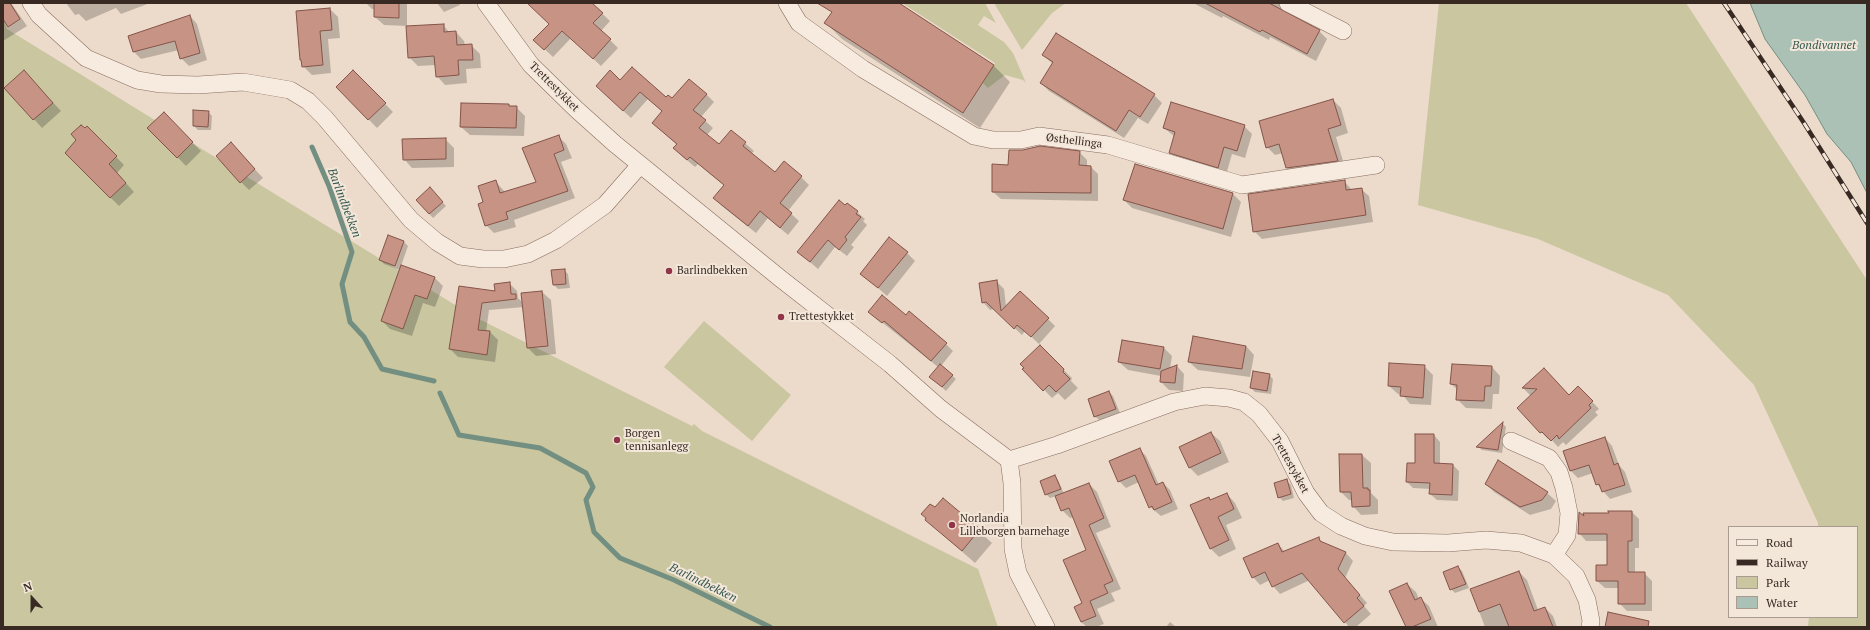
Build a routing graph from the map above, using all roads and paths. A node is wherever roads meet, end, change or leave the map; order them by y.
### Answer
1 (31, 3) edge
2 (486, 3) edge
3 (787, 3) edge
4 (1288, 3) edge
5 (1343, 32) dead end
6 (1376, 165) dead end
7 (640, 166) junction
8 (1511, 441) dead end
9 (1009, 460) junction
10 (1554, 555) junction
11 (1046, 627) edge
12 (1590, 627) edge

1 - 7 street
2 - 7 street, Trettestykket
3 - 6 street, Østhellinga
4 - 5 street
7 - 9 street, Trettestykket
8 - 10 street
9 - 10 street, Trettestykket
9 - 11 street
10 - 12 street, Trettestykket

